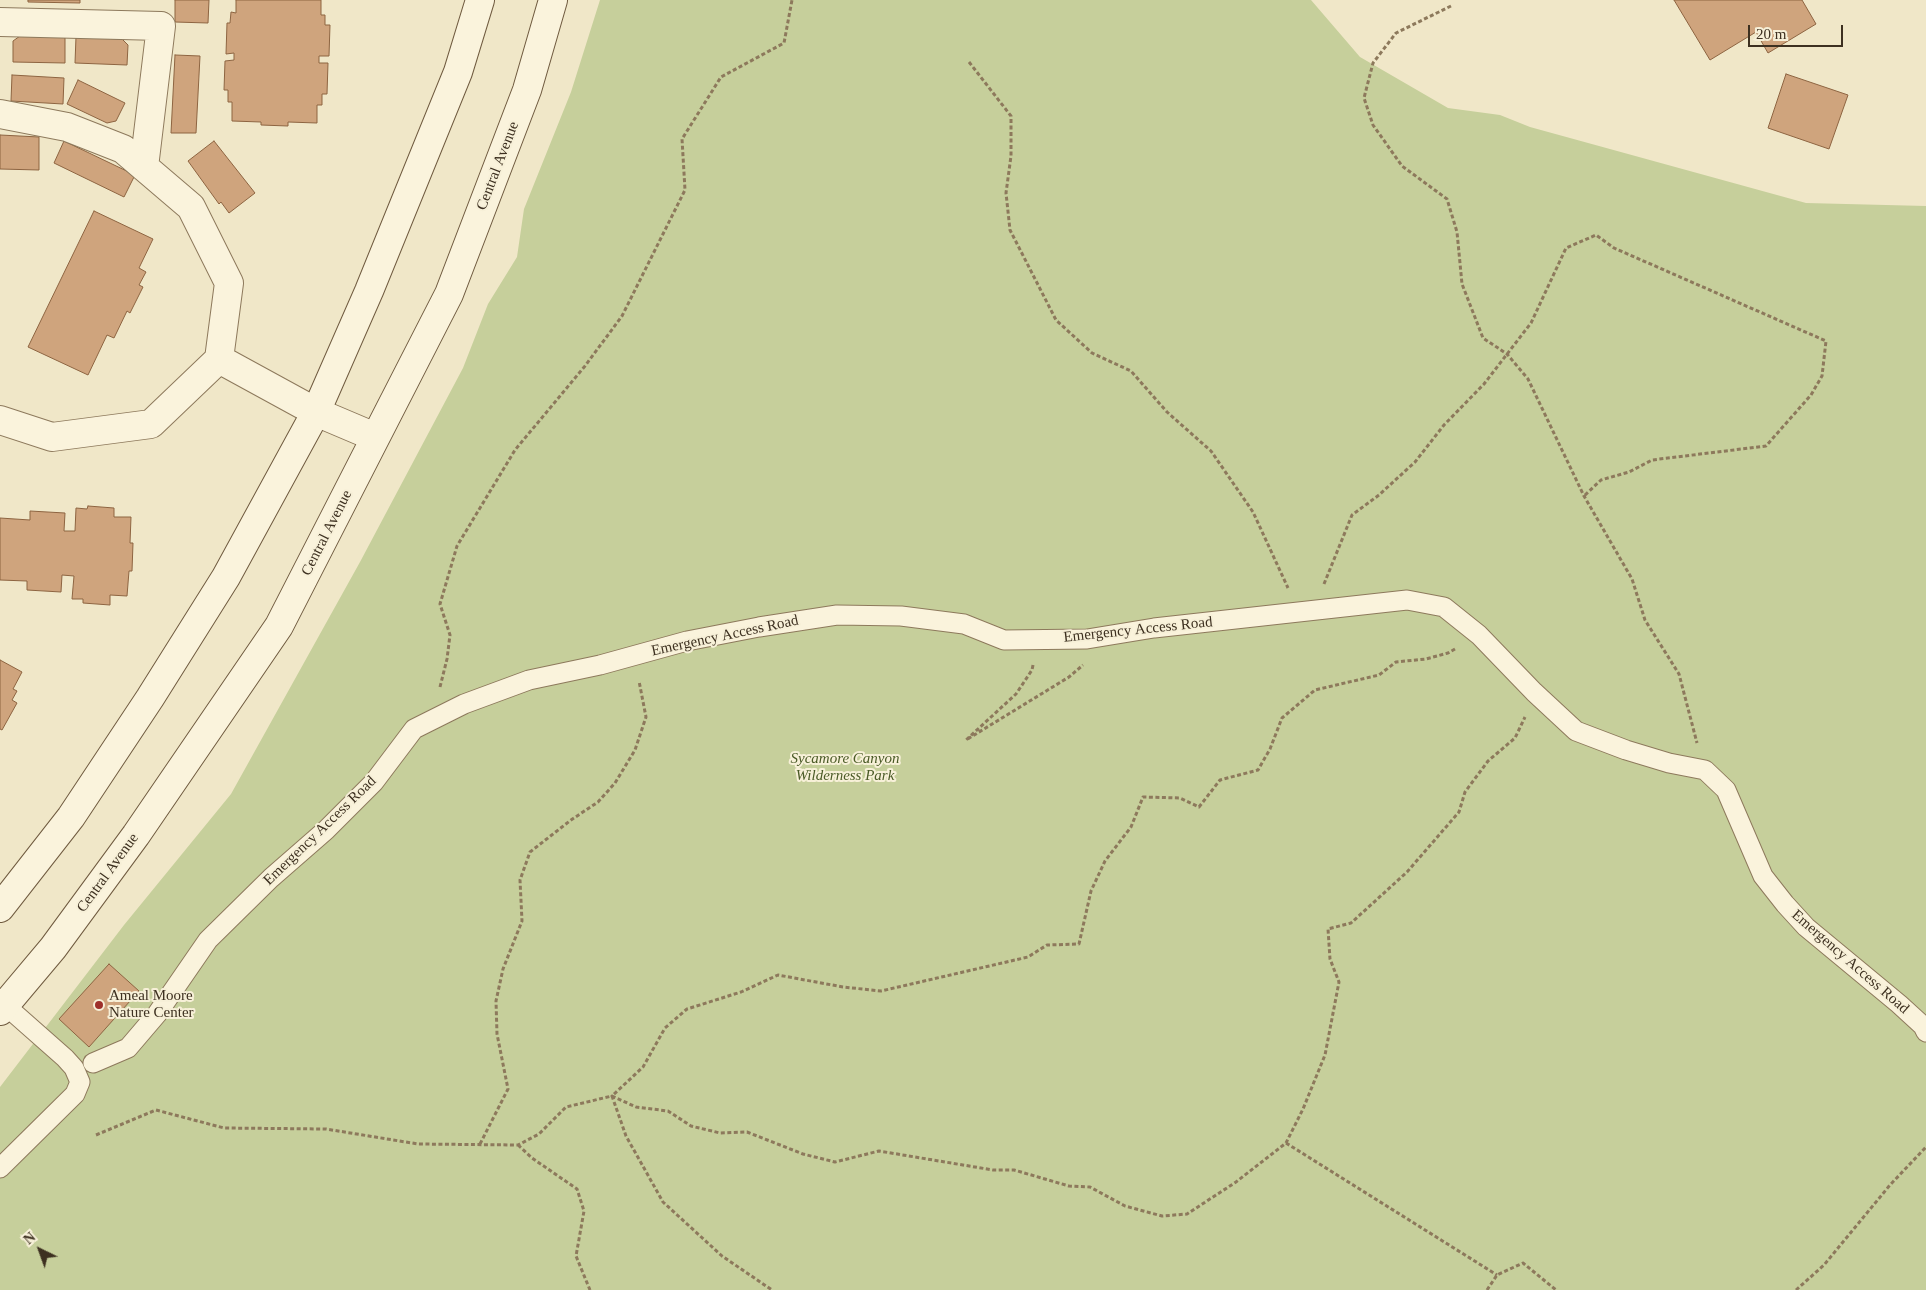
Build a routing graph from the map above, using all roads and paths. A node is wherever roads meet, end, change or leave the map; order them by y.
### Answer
1 (480, 0) edge
2 (553, 0) edge
3 (792, 0) edge
4 (1451, 6) dead end
5 (0, 22) edge
6 (969, 62) dead end
7 (0, 114) edge
8 (144, 167) junction
9 (1507, 354) junction
10 (219, 359) junction
11 (316, 412) junction
12 (0, 420) edge
13 (375, 438) junction
14 (1584, 496) junction
15 (1315, 610) junction
16 (1295, 612) junction
17 (1479, 634) junction
18 (1036, 639) junction
19 (634, 656) junction
20 (1084, 665) dead end
21 (1534, 692) junction
22 (464, 704) junction
23 (1705, 770) junction
24 (0, 908) edge
25 (2, 1008) edge
26 (1926, 1032) edge
27 (93, 1063) dead end
28 (612, 1096) junction
29 (96, 1135) dead end
30 (1286, 1143) junction
31 (480, 1144) junction
32 (518, 1145) junction
33 (1926, 1147) edge
34 (0, 1168) edge
35 (1497, 1275) junction
36 (1550, 1288) edge
37 (590, 1290) edge
38 (772, 1290) edge
39 (1487, 1290) edge
40 (1556, 1290) edge
41 (1796, 1290) edge

1 - 11 main road
2 - 13 main road, Central Avenue
3 - 22 path
4 - 9 path
5 - 8 main road
6 - 16 path
7 - 8 main road
8 - 10 main road
9 - 14 path
9 - 14 path
9 - 15 path
10 - 11 main road
10 - 12 main road
11 - 13 main road
11 - 24 main road
13 - 25 main road, Central Avenue
14 - 23 path
15 - 16 lane, Emergency Access Road
15 - 17 lane, Emergency Access Road
16 - 18 lane, Emergency Access Road
17 - 21 lane, Emergency Access Road
17 - 28 path
18 - 19 lane, Emergency Access Road
18 - 20 path
19 - 22 lane, Emergency Access Road
19 - 31 path
21 - 23 lane, Emergency Access Road
21 - 30 path
22 - 27 lane, Emergency Access Road
23 - 26 lane, Emergency Access Road
25 - 34 lane
28 - 30 path
28 - 32 path
28 - 38 path
29 - 31 path
30 - 35 path
31 - 32 path
32 - 37 path
33 - 41 path
35 - 36 path
35 - 39 path
36 - 40 path

